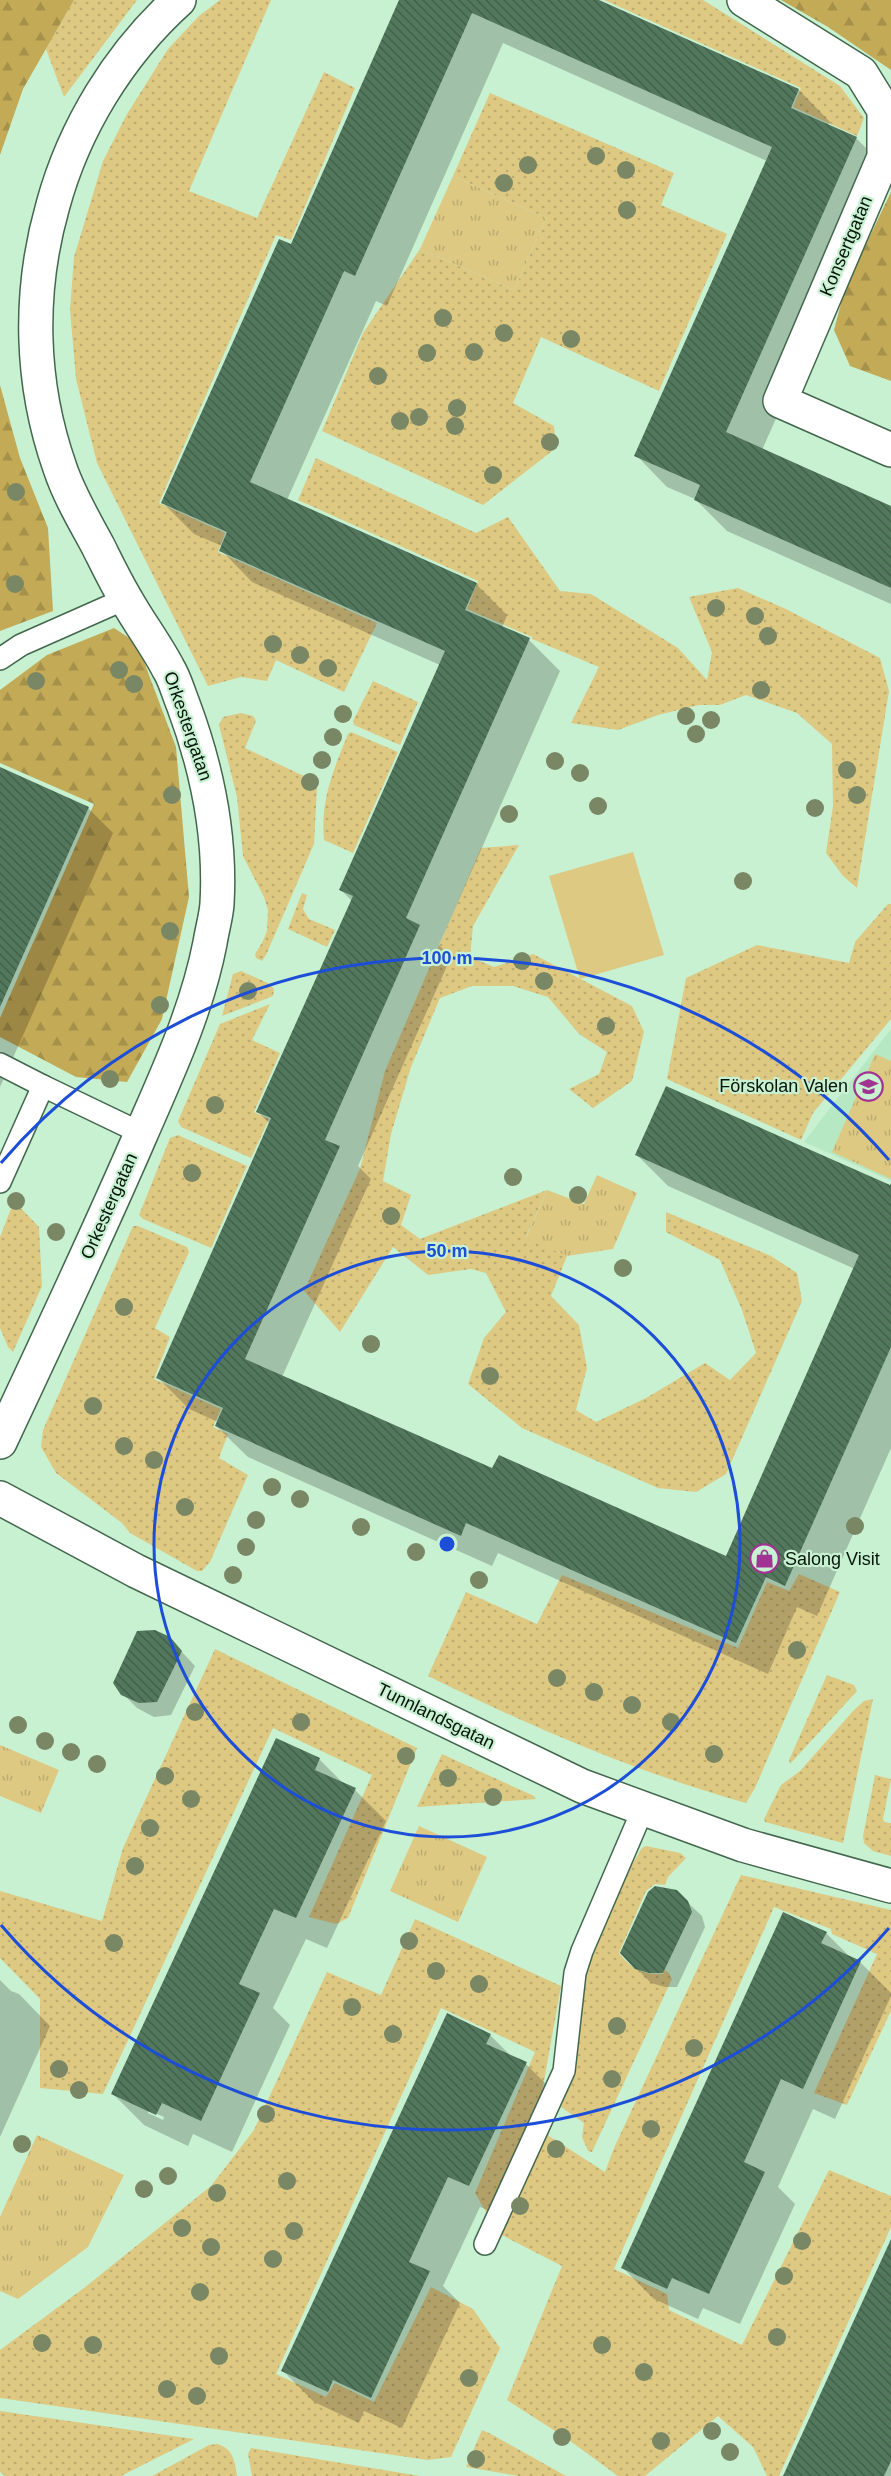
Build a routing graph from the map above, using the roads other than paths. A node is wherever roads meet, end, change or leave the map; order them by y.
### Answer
1 (178, 0) edge
2 (744, 0) edge
3 (891, 450) edge
4 (125, 599) junction
5 (0, 659) edge
6 (0, 1064) edge
7 (43, 1086) junction
8 (141, 1133) junction
9 (0, 1182) edge
10 (0, 1442) edge
11 (0, 1498) edge
12 (643, 1809) junction
13 (891, 1886) edge
14 (485, 2244) dead end

1 - 4 street, Orkestergatan
2 - 3 street, Konsertgatan
4 - 5 lane
4 - 8 street, Orkestergatan
6 - 7 lane
7 - 8 lane
7 - 9 lane
8 - 10 street, Orkestergatan
11 - 12 street, Tunnlandsgatan
12 - 13 street, Tunnlandsgatan
12 - 14 lane

